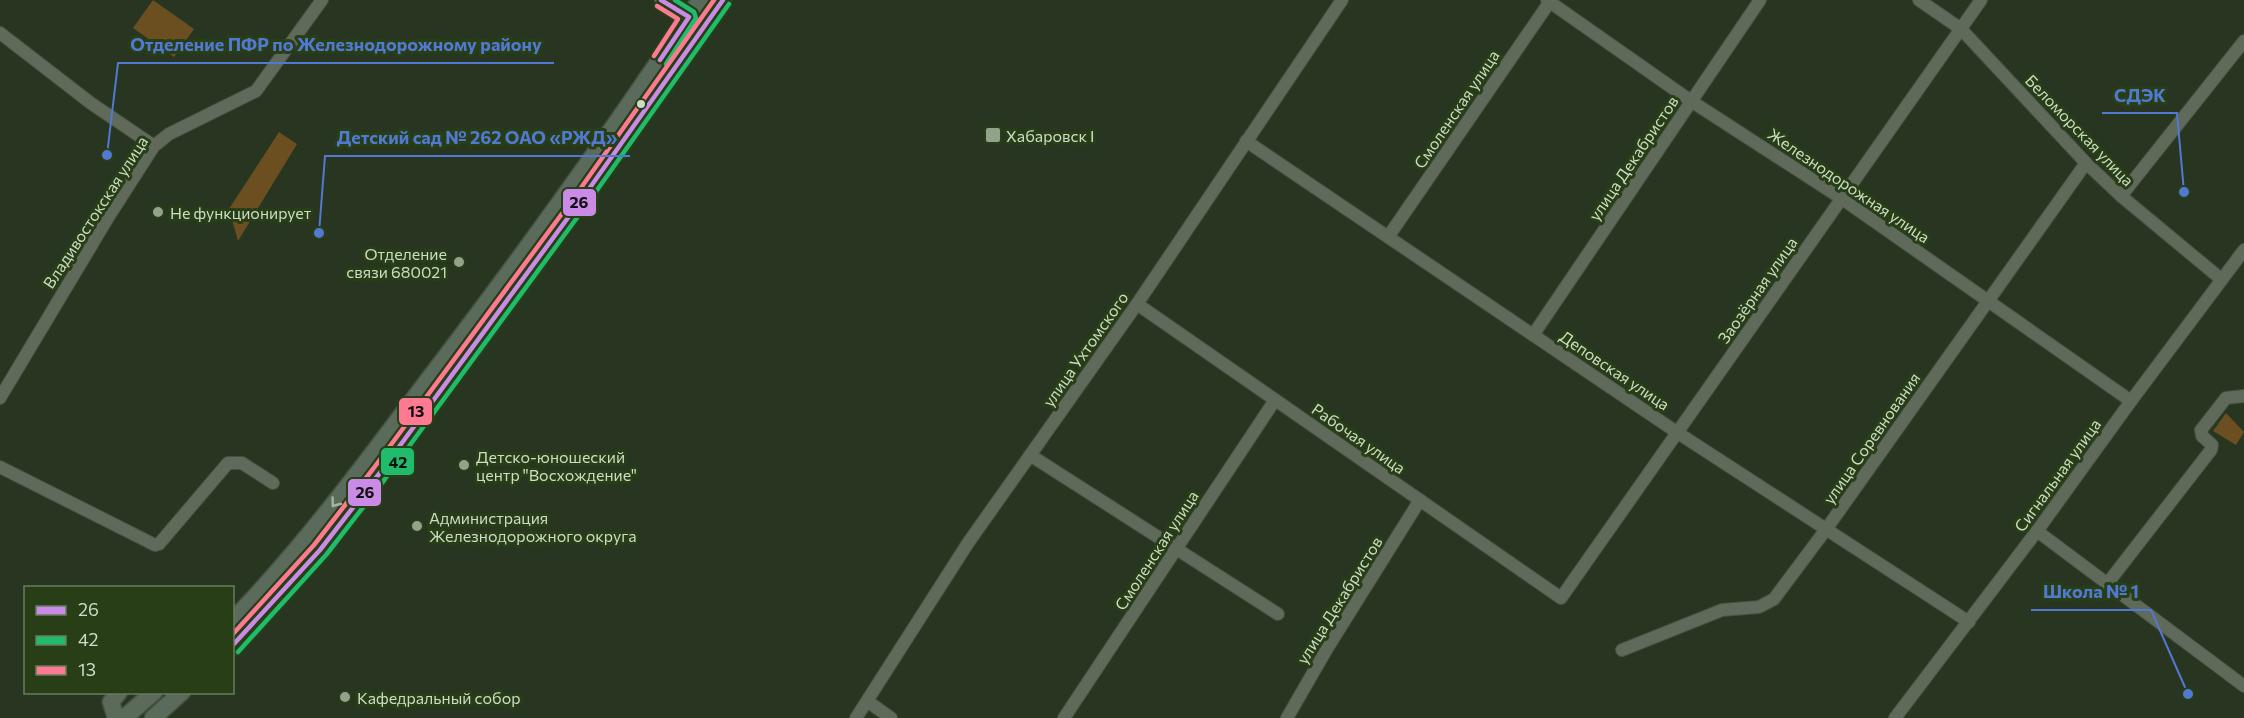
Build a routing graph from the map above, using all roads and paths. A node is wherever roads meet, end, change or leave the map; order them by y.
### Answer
1 (322, 0) edge
2 (661, 0) edge
3 (700, 0) edge
4 (723, 0) edge
5 (1342, 0) edge
6 (1760, 0) edge
7 (1919, 0) edge
8 (1981, 0) edge
9 (1549, 1) edge
10 (688, 17) junction
11 (704, 28) junction
12 (1961, 29) junction
13 (0, 33) edge
14 (2244, 41) edge
15 (1691, 101) junction
16 (1246, 141) junction
17 (154, 146) junction
18 (2086, 163) junction
19 (2121, 196) junction
20 (1841, 198) junction
21 (1388, 237) junction
22 (2244, 250) edge
23 (2221, 279) junction
24 (1988, 301) junction
25 (1137, 304) junction
26 (1533, 335) junction
27 (2244, 396) edge
28 (0, 398) edge
29 (1275, 400) junction
30 (2131, 401) junction
31 (1678, 433) junction
32 (1030, 455) junction
33 (0, 467) edge
34 (273, 483) dead end
35 (1420, 500) junction
36 (1827, 528) junction
37 (2037, 531) junction
38 (1176, 548) junction
39 (2107, 584) junction
40 (1561, 598) joint
41 (1278, 614) dead end
42 (234, 619) edge
43 (1969, 622) junction
44 (234, 645) edge
45 (1622, 650) dead end
46 (2244, 686) edge
47 (118, 694) edge
48 (153, 694) edge
49 (181, 694) edge
50 (867, 701) junction
51 (116, 718) edge
52 (124, 718) edge
53 (153, 718) edge
54 (855, 718) edge
55 (891, 718) edge
56 (1064, 718) edge
57 (1287, 718) edge
58 (1895, 718) edge

1 - 17 street, Владивостокская улица
2 - 10 street
3 - 10 main road
4 - 11 main road
5 - 16 street, улица Ухтомского
6 - 15 street, улица Декабристов
7 - 12 street, Беломорская улица
8 - 12 street, Заозёрная улица
9 - 15 street, Железнодорожная улица
9 - 21 street, Смоленская улица
10 - 11 street
10 -> 42 main road
11 - 44 main road
12 - 18 street, Беломорская улица
12 - 20 street, Заозёрная улица
13 - 17 street
14 - 19 street
15 - 20 street, Железнодорожная улица
15 - 26 street, улица Декабристов
16 - 21 street, Деповская улица
16 - 25 street, улица Ухтомского
17 - 28 street, Владивостокская улица
18 - 19 street, Беломорская улица
18 - 24 street, улица Соревнования
19 - 23 street, Беломорская улица
20 - 24 street, Железнодорожная улица
20 - 31 street, Заозёрная улица
21 - 26 street, Деповская улица
22 - 23 street, Сигнальная улица
23 - 30 street, Сигнальная улица
24 - 30 street, Железнодорожная улица
24 - 36 street, улица Соревнования
25 - 29 street, Рабочая улица
25 - 32 street, улица Ухтомского
26 - 31 street, Деповская улица
27 - 39 street
29 - 35 street, Рабочая улица
29 - 38 street, Смоленская улица
30 - 37 street, Сигнальная улица
31 - 36 street, Деповская улица
31 - 40 street, Заозёрная улица
32 - 38 street
32 - 50 street, улица Ухтомского
33 - 34 street
35 - 40 street, Рабочая улица
35 - 57 street, улица Декабристов
36 - 43 street, Деповская улица
36 - 45 street, улица Соревнования
37 - 39 street
37 - 43 street, Сигнальная улица
38 - 41 street
38 - 56 street, Смоленская улица
39 - 46 street
43 - 58 street, Сигнальная улица
47 - 51 main road
48 - 52 main road
49 - 53 main road
50 - 54 street, улица Ухтомского
50 - 55 street

